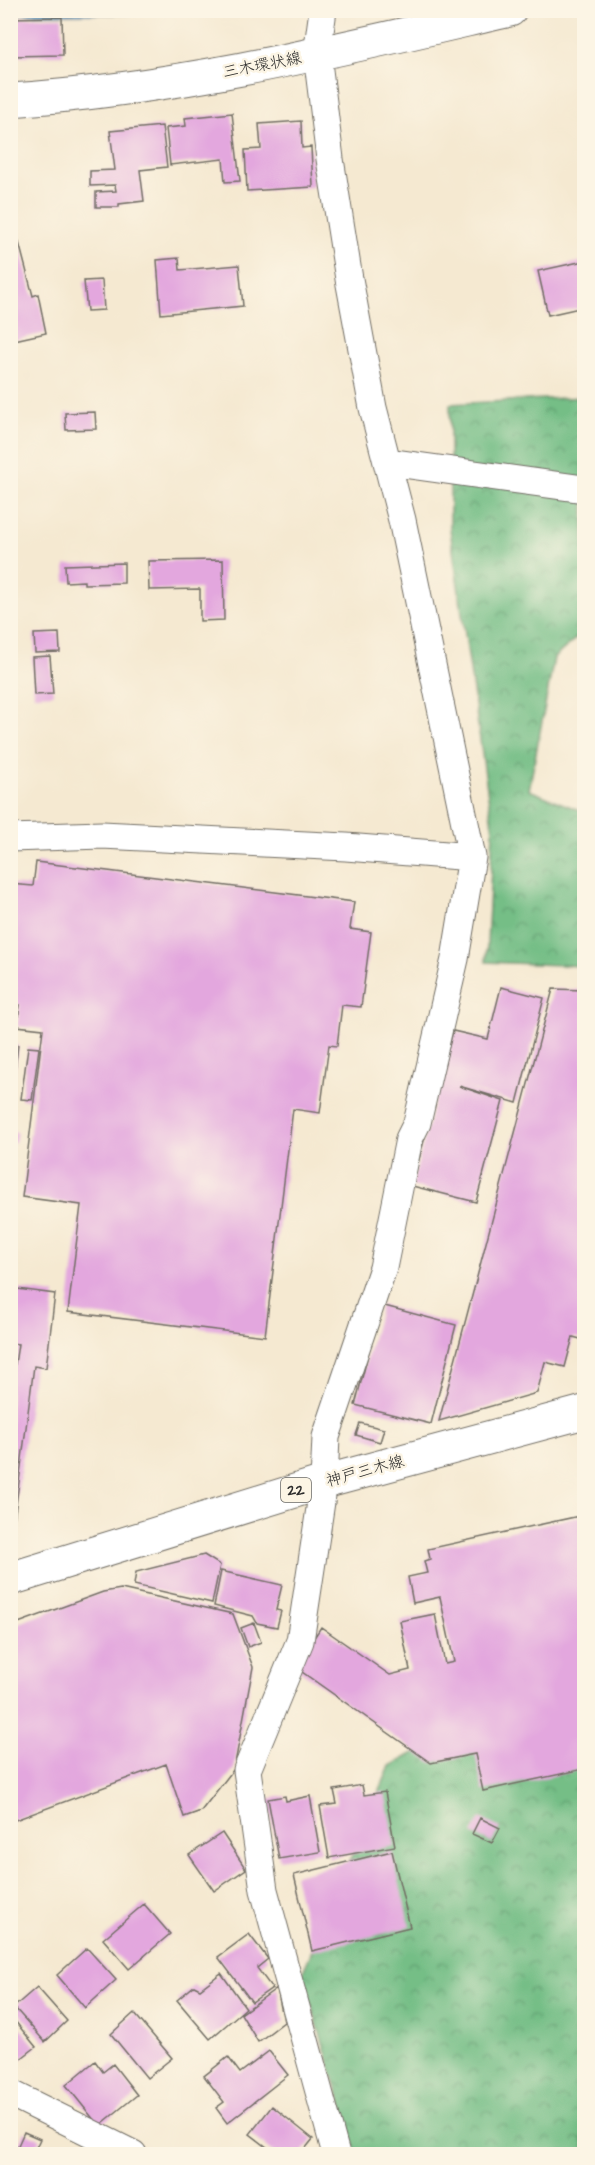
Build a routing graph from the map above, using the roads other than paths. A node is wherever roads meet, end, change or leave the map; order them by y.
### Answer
1 (323, 10) edge
2 (510, 10) edge
3 (317, 54) junction
4 (10, 100) edge
5 (388, 462) junction
6 (585, 489) edge
7 (10, 838) edge
8 (472, 857) junction
9 (585, 1412) edge
10 (324, 1482) junction
11 (10, 1579) edge
12 (10, 2093) edge
13 (133, 2154) edge
14 (336, 2154) edge

1 - 3 street
2 - 3 main road, 三木環状線
3 - 4 main road, 三木環状線
3 - 5 street
5 - 6 street
5 - 8 street
7 - 8 street
8 - 10 street
9 - 10 main road, 神戸三木線 / 22
10 - 11 main road, 神戸三木線 / 22
10 - 14 street
12 - 13 street

